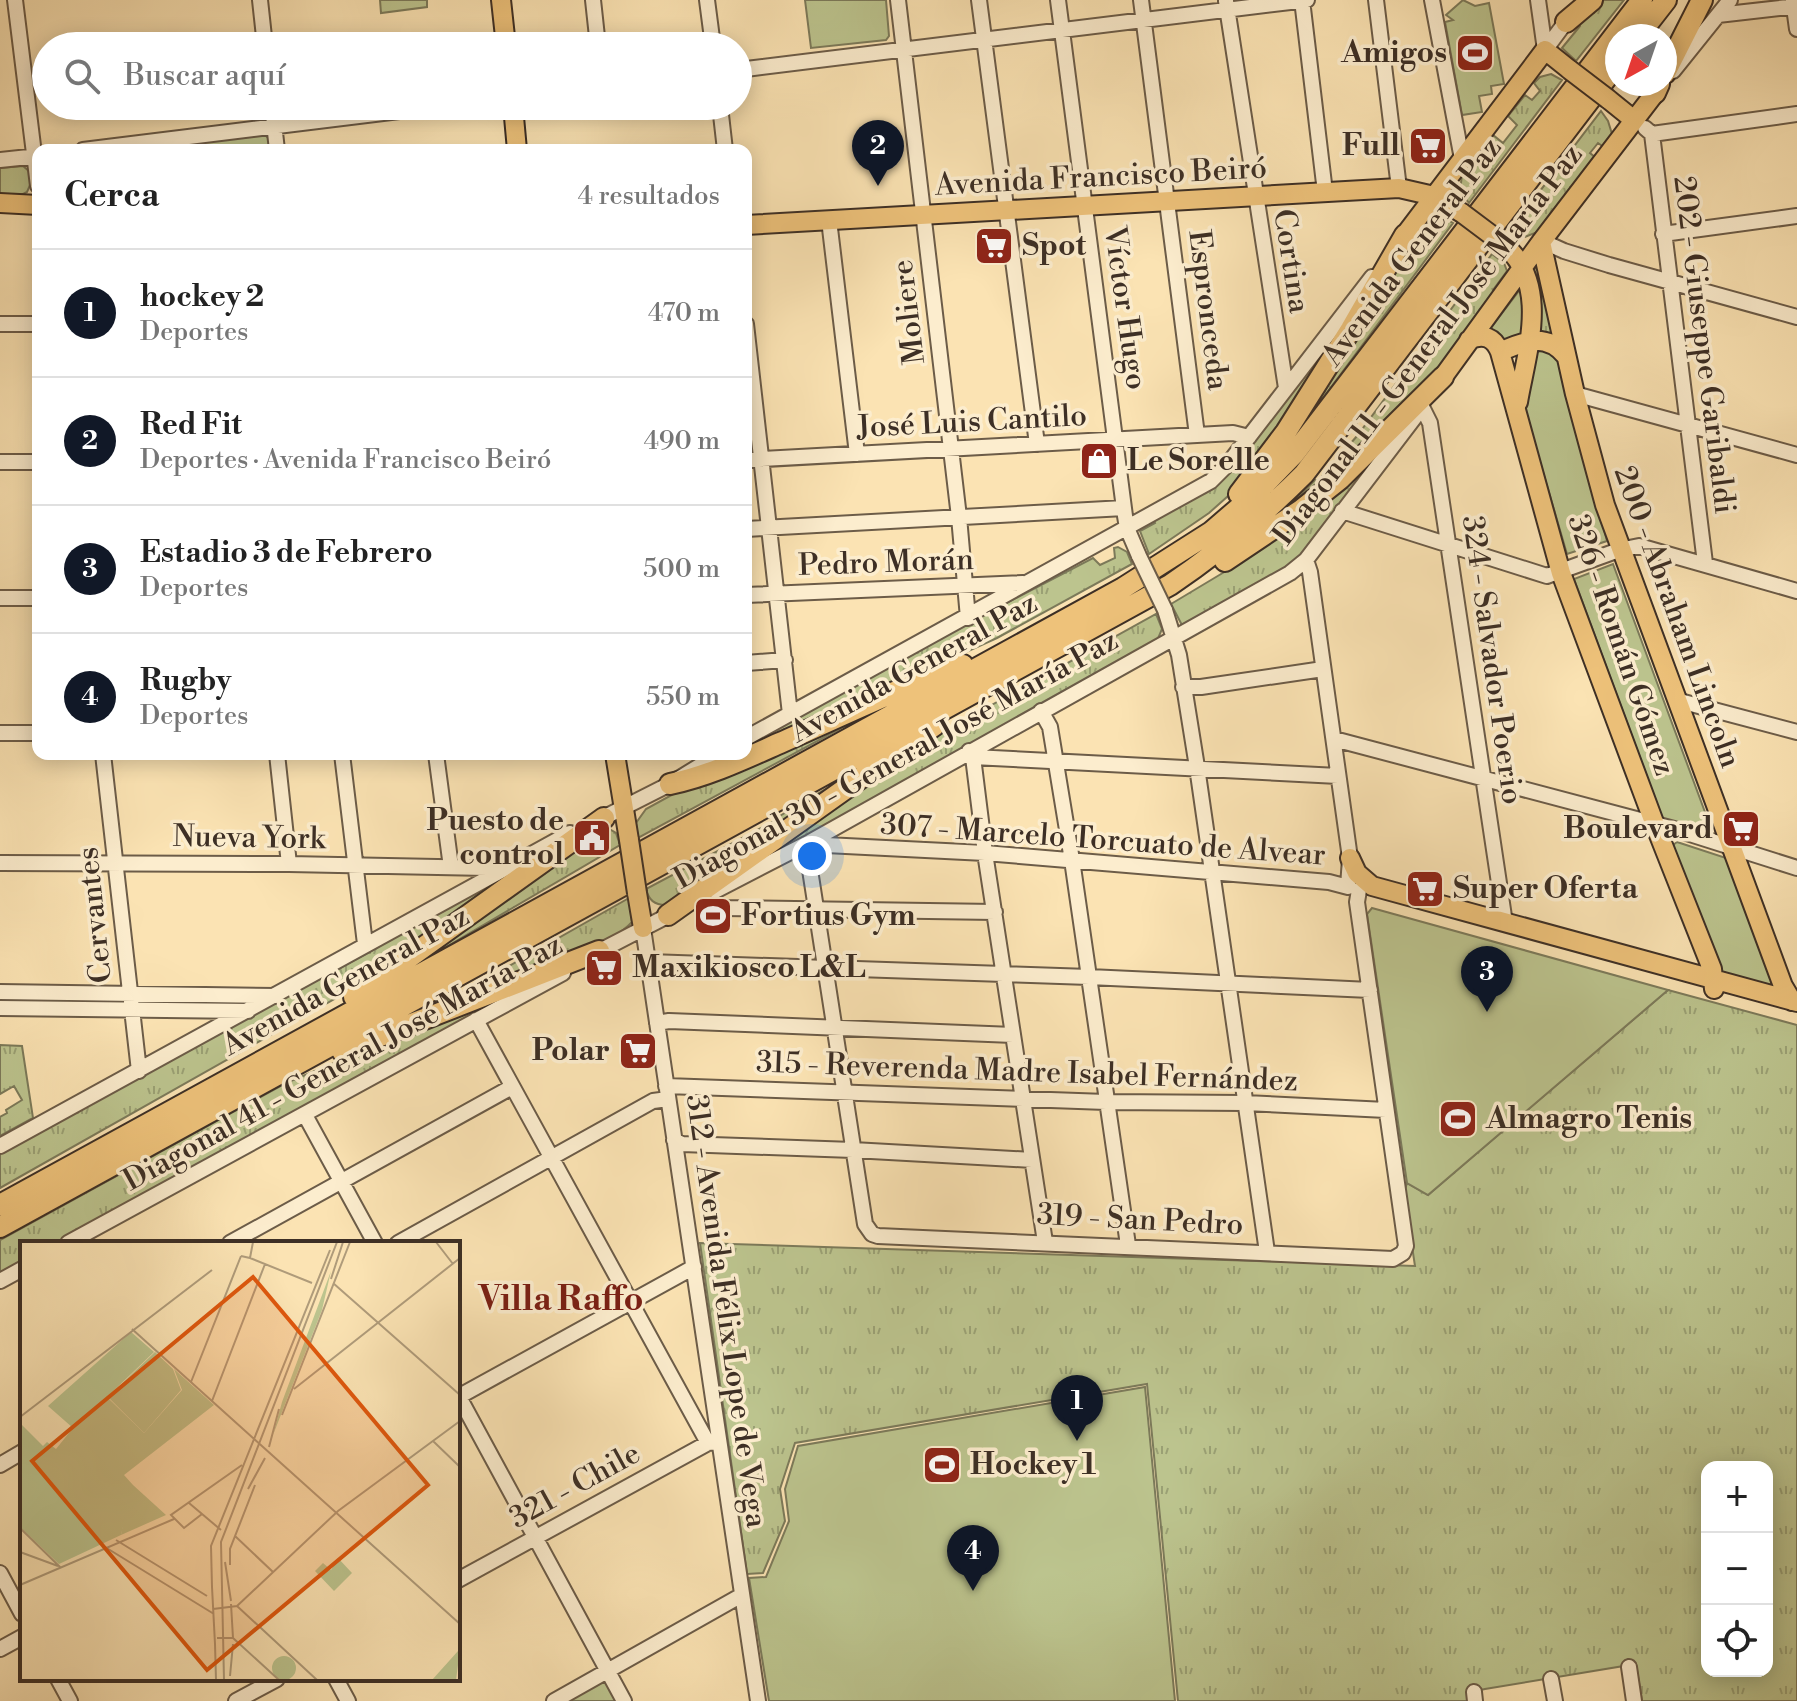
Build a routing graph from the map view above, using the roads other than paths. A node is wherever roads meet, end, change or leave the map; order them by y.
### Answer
1 (15, 0) edge
2 (260, 0) edge
3 (501, 0) edge
4 (593, 0) edge
5 (707, 0) edge
6 (898, 0) edge
7 (979, 0) edge
8 (1058, 0) edge
9 (1141, 0) edge
10 (1304, 0) edge
11 (1376, 0) edge
12 (1432, 0) edge
13 (1538, 0) edge
14 (1581, 0) edge
15 (1592, 0) edge
16 (1642, 0) edge
17 (1666, 0) edge
18 (1702, 0) edge
19 (1730, 0) edge
20 (1794, 4) edge
21 (1226, 5) edge
22 (1718, 15) junction
23 (1144, 19) junction
24 (1566, 22) junction
25 (1647, 24) edge
26 (1797, 29) edge
27 (1062, 30) junction
28 (263, 32) edge
29 (504, 32) edge
30 (596, 32) edge
31 (711, 32) edge
32 (984, 40) junction
33 (1677, 49) edge
34 (904, 50) junction
35 (1545, 50) junction
36 (1677, 64) edge
37 (752, 68) edge
38 (1605, 80) edge
39 (1652, 96) edge
40 (1797, 114) edge
41 (273, 120) edge
42 (318, 120) edge
43 (514, 120) edge
44 (722, 120) edge
45 (1634, 120) junction
46 (274, 125) junction
47 (1652, 134) junction
48 (34, 144) edge
49 (129, 144) edge
50 (276, 144) edge
51 (516, 144) edge
52 (724, 144) edge
53 (32, 156) edge
54 (0, 160) edge
55 (1456, 167) junction
56 (1399, 188) junction
57 (1325, 192) junction
58 (1255, 196) junction
59 (1434, 196) junction
60 (1168, 202) junction
61 (0, 203) edge
62 (32, 205) edge
63 (1085, 206) junction
64 (1007, 210) junction
65 (1458, 210) junction
66 (924, 215) junction
67 (1797, 216) edge
68 (829, 220) junction
69 (752, 225) edge
70 (1663, 234) junction
71 (1405, 235) junction
72 (1542, 241) junction
73 (1504, 245) junction
74 (1523, 267) junction
75 (1671, 282) junction
76 (1797, 317) edge
77 (0, 324) edge
78 (32, 324) edge
79 (1469, 340) junction
80 (1529, 341) junction
81 (1500, 352) junction
82 (1566, 356) junction
83 (752, 372) edge
84 (1443, 377) junction
85 (1286, 388) junction
86 (1575, 394) junction
87 (1422, 407) junction
88 (1516, 410) junction
89 (1688, 424) junction
90 (1197, 435) junction
91 (1249, 437) junction
92 (1117, 440) junction
93 (1037, 444) junction
94 (951, 449) junction
95 (857, 454) junction
96 (1797, 455) edge
97 (752, 460) edge
98 (763, 460) junction
99 (0, 462) edge
100 (32, 462) edge
101 (1124, 508) junction
102 (1342, 511) junction
103 (959, 517) junction
104 (770, 527) junction
105 (752, 528) edge
106 (1127, 528) junction
107 (1194, 544) junction
108 (1449, 545) junction
109 (1619, 550) junction
110 (1306, 560) junction
111 (1705, 563) junction
112 (1561, 573) junction
113 (1027, 583) junction
114 (1170, 585) junction
115 (966, 586) junction
116 (1797, 591) edge
117 (778, 593) junction
118 (752, 595) edge
119 (0, 598) edge
120 (32, 598) edge
121 (968, 618) junction
122 (1174, 637) junction
123 (1016, 647) junction
124 (785, 660) junction
125 (752, 663) edge
126 (1323, 669) junction
127 (999, 678) junction
128 (1183, 687) junction
129 (1676, 700) junction
130 (1041, 711) junction
131 (790, 714) junction
132 (1797, 732) edge
133 (0, 733) edge
134 (32, 733) edge
135 (752, 735) edge
136 (1334, 739) junction
137 (971, 754) junction
138 (752, 756) edge
139 (104, 760) edge
140 (278, 760) edge
141 (343, 760) edge
142 (437, 760) edge
143 (616, 760) edge
144 (709, 760) edge
145 (741, 760) edge
146 (1055, 760) junction
147 (1197, 767) junction
148 (1338, 776) junction
149 (1483, 777) junction
150 (670, 784) junction
151 (625, 808) junction
152 (604, 818) junction
153 (1655, 825) junction
154 (806, 844) junction
155 (1730, 849) junction
156 (985, 853) junction
157 (1350, 858) junction
158 (1072, 860) junction
159 (115, 862) junction
160 (0, 863) edge
161 (289, 864) junction
162 (356, 865) junction
163 (451, 867) junction
164 (1797, 868) edge
165 (497, 872) junction
166 (1213, 872) junction
167 (1353, 888) junction
168 (694, 902) junction
169 (816, 909) junction
170 (995, 912) junction
171 (668, 915) junction
172 (1505, 923) junction
173 (643, 928) junction
174 (365, 944) junction
175 (599, 951) junction
176 (649, 962) junction
177 (825, 967) junction
178 (1005, 974) junction
179 (1089, 977) junction
180 (1229, 985) junction
181 (1714, 985) junction
182 (1370, 990) junction
183 (0, 992) edge
184 (130, 993) junction
185 (276, 996) junction
186 (1795, 1005) edge
187 (0, 1008) edge
188 (132, 1010) junction
189 (249, 1011) junction
190 (476, 1020) junction
191 (657, 1023) junction
192 (834, 1028) junction
193 (1013, 1035) junction
194 (269, 1068) junction
195 (139, 1071) junction
196 (512, 1087) junction
197 (667, 1092) junction
198 (843, 1092) junction
199 (1023, 1097) junction
200 (1106, 1102) junction
201 (1245, 1103) junction
202 (1386, 1110) junction
203 (305, 1115) junction
204 (674, 1140) junction
205 (0, 1146) edge
206 (853, 1150) junction
207 (551, 1157) junction
208 (1032, 1160) junction
209 (342, 1183) junction
210 (0, 1205) edge
211 (0, 1227) edge
212 (94, 1236) edge
213 (234, 1241) edge
214 (374, 1241) edge
215 (402, 1241) edge
216 (1045, 1242) junction
217 (1128, 1245) junction
218 (1267, 1252) junction
219 (694, 1267) junction
220 (20, 1270) edge
221 (0, 1281) edge
222 (632, 1301) junction
223 (460, 1395) edge
224 (460, 1400) edge
225 (713, 1442) junction
226 (20, 1453) edge
227 (0, 1465) edge
228 (535, 1537) junction
229 (0, 1573) edge
230 (460, 1579) edge
231 (742, 1595) junction
232 (20, 1610) edge
233 (20, 1638) edge
234 (0, 1649) edge
235 (1629, 1667) dead end
236 (607, 1669) junction
237 (1551, 1679) dead end
238 (59, 1681) edge
239 (273, 1681) edge
240 (337, 1681) edge
241 (70, 1701) edge
242 (236, 1701) edge
243 (348, 1701) edge
244 (554, 1701) edge
245 (624, 1701) edge
246 (758, 1701) edge
247 (1555, 1701) edge
248 (1634, 1701) edge

1 - 48 street
2 - 28 street
3 - 29 main road
4 - 30 street
5 - 31 street
6 - 34 street, Moliere
7 - 32 street
8 - 27 street, Víctor Hugo
9 - 23 street, Espronceda
10 - 21 street
10 - 57 street
11 - 56 street
12 - 55 street
13 - 35 street
14 - 24 street, Avenida General Paz
15 - 24 highway
16 - 107 highway, Avenida General Paz
17 - 25 highway
18 - 33 highway
19 - 22 street, Diagonal 11 - General José María Paz
20 - 22 street
20 - 26 street
21 - 23 street
21 - 58 street, Cortina
22 - 36 street, Diagonal 11 - General José María Paz
23 - 27 street
23 - 60 street, Espronceda
24 - 35 street, Avenida General Paz
27 - 32 street
27 - 63 street, Víctor Hugo
32 - 34 street
32 - 64 street
34 - 37 street
34 - 66 street, Moliere
35 - 45 main road, bridge
35 - 55 main road, Avenida General Paz
38 - 114 highway, Avenida General Paz
39 - 45 main road, Diagonal 11 - General José María Paz
40 - 47 street
41 - 46 street
42 - 46 street
43 - 51 main road
44 - 52 street
45 - 47 street
45 - 72 main road, Diagonal 11 - General José María Paz
46 - 49 street
46 - 50 street
47 - 70 street, 202 - Giuseppe Garibaldi
53 - 54 street
55 - 56 main road
55 - 59 main road, Avenida General Paz
55 - 65 main road
56 - 57 main road, Avenida Francisco Beiró
56 - 59 main road, Avenida Francisco Beiró
57 - 58 main road, Avenida Francisco Beiró
58 - 60 main road, Avenida Francisco Beiró
58 - 85 street, Cortina
59 - 65 main road, Avenida Francisco Beiró
59 - 71 main road, Avenida General Paz
60 - 63 main road, Avenida Francisco Beiró
60 - 90 street, Espronceda
61 - 62 main road
63 - 64 main road, Avenida Francisco Beiró
63 - 92 street, Víctor Hugo
64 - 66 main road, Avenida Francisco Beiró
64 - 93 street
65 - 73 main road, Avenida Francisco Beiró, bridge
66 - 68 main road, Avenida Francisco Beiró
66 - 94 street, Moliere
67 - 70 street
68 - 69 main road, Avenida Francisco Beiró
68 - 95 street
70 - 75 street, 202 - Giuseppe Garibaldi
71 - 85 street, Avenida General Paz
71 - 107 highway
72 - 73 main road
72 - 74 main road, Diagonal 11 - General José María Paz
72 - 75 street
72 - 82 main road, 200 - Abraham Lincoln
73 - 74 main road, Avenida Francisco Beiró
74 - 79 main road, Diagonal 11 - General José María Paz
74 - 80 main road
75 - 76 street
75 - 89 street, 202 - Giuseppe Garibaldi
77 - 78 street
79 - 81 main road
79 - 84 main road, Diagonal 11 - General José María Paz
80 - 81 main road
80 - 82 main road
80 - 88 main road
81 - 88 main road, 326 - Román Gómez
82 - 86 main road, 200 - Abraham Lincoln
83 - 98 street
84 - 87 street, Diagonal 11 - General José María Paz
84 - 114 highway
85 - 91 street, Avenida General Paz
86 - 89 street
86 - 109 main road, 200 - Abraham Lincoln
87 - 102 street, Diagonal 11 - General José María Paz
87 - 108 street, 324 - Salvador Poerio
88 - 112 main road, 326 - Román Gómez
89 - 96 street
89 - 111 street, 202 - Giuseppe Garibaldi
90 - 91 street, José Luis Cantilo
90 - 92 street, José Luis Cantilo
91 - 106 street, Avenida General Paz
92 - 93 street, José Luis Cantilo
92 - 101 street, Víctor Hugo
93 - 94 street, José Luis Cantilo
94 - 95 street, José Luis Cantilo
94 - 103 street, Moliere
95 - 98 street, José Luis Cantilo
97 - 98 street, José Luis Cantilo
98 - 104 street
99 - 100 street
101 - 103 street
101 - 106 street, Víctor Hugo
102 - 108 street
102 - 110 street, Diagonal 11 - General José María Paz
103 - 104 street
103 - 115 street, Moliere
104 - 105 street
104 - 117 street
106 - 113 street, Avenida General Paz
106 - 122 street, Víctor Hugo, bridge
107 - 123 highway, Avenida General Paz
108 - 112 street
108 - 149 street, 324 - Salvador Poerio
109 - 111 street
109 - 112 street
109 - 129 main road, 200 - Abraham Lincoln
110 - 122 street, Diagonal 11 - General José María Paz
110 - 126 street
111 - 116 street
112 - 153 main road, 326 - Román Gómez
113 - 115 street, Pedro Morán
113 - 121 street, Avenida General Paz
114 - 127 highway, Avenida General Paz
115 - 117 street, Pedro Morán
115 - 121 street, Moliere
117 - 118 street, Pedro Morán
117 - 124 street
119 - 120 street
121 - 131 street, Avenida General Paz
122 - 128 street, Víctor Hugo
122 - 130 street, Diagonal 30 - General José María Paz
123 - 138 highway
123 - 194 highway, Avenida General Paz
124 - 125 street
124 - 131 street
126 - 128 street
126 - 136 street
127 - 171 highway
127 - 194 highway, Avenida General Paz
128 - 147 street, Víctor Hugo
129 - 132 street
129 - 155 main road, 200 - Abraham Lincoln
130 - 137 street, Diagonal 30 - General José María Paz
130 - 146 street
131 - 135 street, Avenida General Paz
133 - 134 street
136 - 148 street
136 - 149 street
137 - 146 street
137 - 154 street, Diagonal 30 - General José María Paz
137 - 156 street
139 - 159 street, Cervantes
140 - 161 street
141 - 162 street
142 - 163 street
143 - 151 main road
144 - 150 street, Avenida General Paz
145 - 150 highway
146 - 147 street
146 - 158 street
147 - 148 street
147 - 166 street, Víctor Hugo
148 - 157 street
149 - 153 street
149 - 172 street, 324 - Salvador Poerio
150 - 151 street, Avenida General Paz
151 - 152 street, Avenida General Paz
151 - 173 main road, bridge
152 - 165 street, Avenida General Paz
152 - 194 highway
153 - 155 street
153 - 181 main road, 326 - Román Gómez
154 - 156 street, 307 - Marcelo Torcuato de Alvear
154 - 168 street, Diagonal 30 - General José María Paz
154 - 169 street
155 - 164 street
155 - 186 main road, 200 - Abraham Lincoln
156 - 158 street, 307 - Marcelo Torcuato de Alvear
156 - 170 street
157 - 167 street
157 - 172 main road
158 - 166 street, 307 - Marcelo Torcuato de Alvear
158 - 179 street
159 - 160 street, Nueva York
159 - 161 street, Nueva York
159 - 184 street, Cervantes
161 - 162 street, Nueva York
162 - 163 street, Nueva York
162 - 174 street
163 - 165 street, Nueva York
165 - 174 street, Avenida General Paz
166 - 167 street, 307 - Marcelo Torcuato de Alvear
166 - 180 street, Víctor Hugo
167 - 181 main road
167 - 182 street
168 - 169 street
168 - 171 street, Diagonal 30 - General José María Paz
169 - 170 street
169 - 177 street
170 - 178 street
171 - 173 street, Diagonal 30 - General José María Paz
172 - 181 main road
173 - 175 street, Diagonal 41 - General José María Paz
173 - 176 street, 312 - Avenida Félix Lope de Vega
174 - 185 street, Avenida General Paz
175 - 190 street, Diagonal 41 - General José María Paz
175 - 194 highway
176 - 177 street
176 - 191 street, 312 - Avenida Félix Lope de Vega
177 - 178 street
177 - 192 street
178 - 179 street
178 - 193 street
179 - 180 street
179 - 200 street
180 - 182 street
180 - 201 street, Víctor Hugo
181 - 186 main road
182 - 202 street
183 - 184 street
184 - 185 street
184 - 188 street, Cervantes
185 - 189 street, Avenida General Paz
187 - 188 street
188 - 189 street
188 - 195 street, Cervantes
189 - 195 street, Avenida General Paz
190 - 196 street
190 - 203 street, Diagonal 41 - General José María Paz
191 - 192 street
191 - 197 street, 312 - Avenida Félix Lope de Vega
192 - 193 street
192 - 198 street
193 - 199 street
194 - 210 highway, Avenida General Paz
194 - 211 highway, Avenida General Paz
195 - 205 street, Avenida General Paz
196 - 207 street
196 - 209 street
197 - 198 street, 315 - Reverenda Madre Isabel Fernández
197 - 204 street, 312 - Avenida Félix Lope de Vega
197 - 207 street, 315 - Reverenda Madre Isabel Fernández
198 - 199 street, 315 - Reverenda Madre Isabel Fernández
198 - 206 street
199 - 200 street, 315 - Reverenda Madre Isabel Fernández
199 - 208 street
200 - 201 street, 315 - Reverenda Madre Isabel Fernández
200 - 217 street
201 - 202 street, 315 - Reverenda Madre Isabel Fernández
201 - 218 street, Víctor Hugo
202 - 218 street, 319 - San Pedro
203 - 209 street
203 - 212 street, Diagonal 41 - General José María Paz
204 - 206 street
204 - 219 street, 312 - Avenida Félix Lope de Vega
206 - 208 street
206 - 216 street, 319 - San Pedro
207 - 215 street, 315 - Reverenda Madre Isabel Fernández
207 - 222 street
208 - 216 street
209 - 213 street
209 - 214 street
216 - 217 street, 319 - San Pedro
217 - 218 street, 319 - San Pedro
219 - 222 street
219 - 225 street, 312 - Avenida Félix Lope de Vega
220 - 221 street
222 - 223 street
222 - 225 street
224 - 228 street
225 - 228 street, 321 - Chile
225 - 231 street, 312 - Avenida Félix Lope de Vega
226 - 227 street
228 - 230 street, 321 - Chile
228 - 236 street
229 - 232 street
231 - 236 street
231 - 246 street, 312 - Avenida Félix Lope de Vega
233 - 234 street
235 - 248 street
236 - 244 street
236 - 245 street
237 - 247 street
238 - 241 street
239 - 242 street
240 - 243 street

